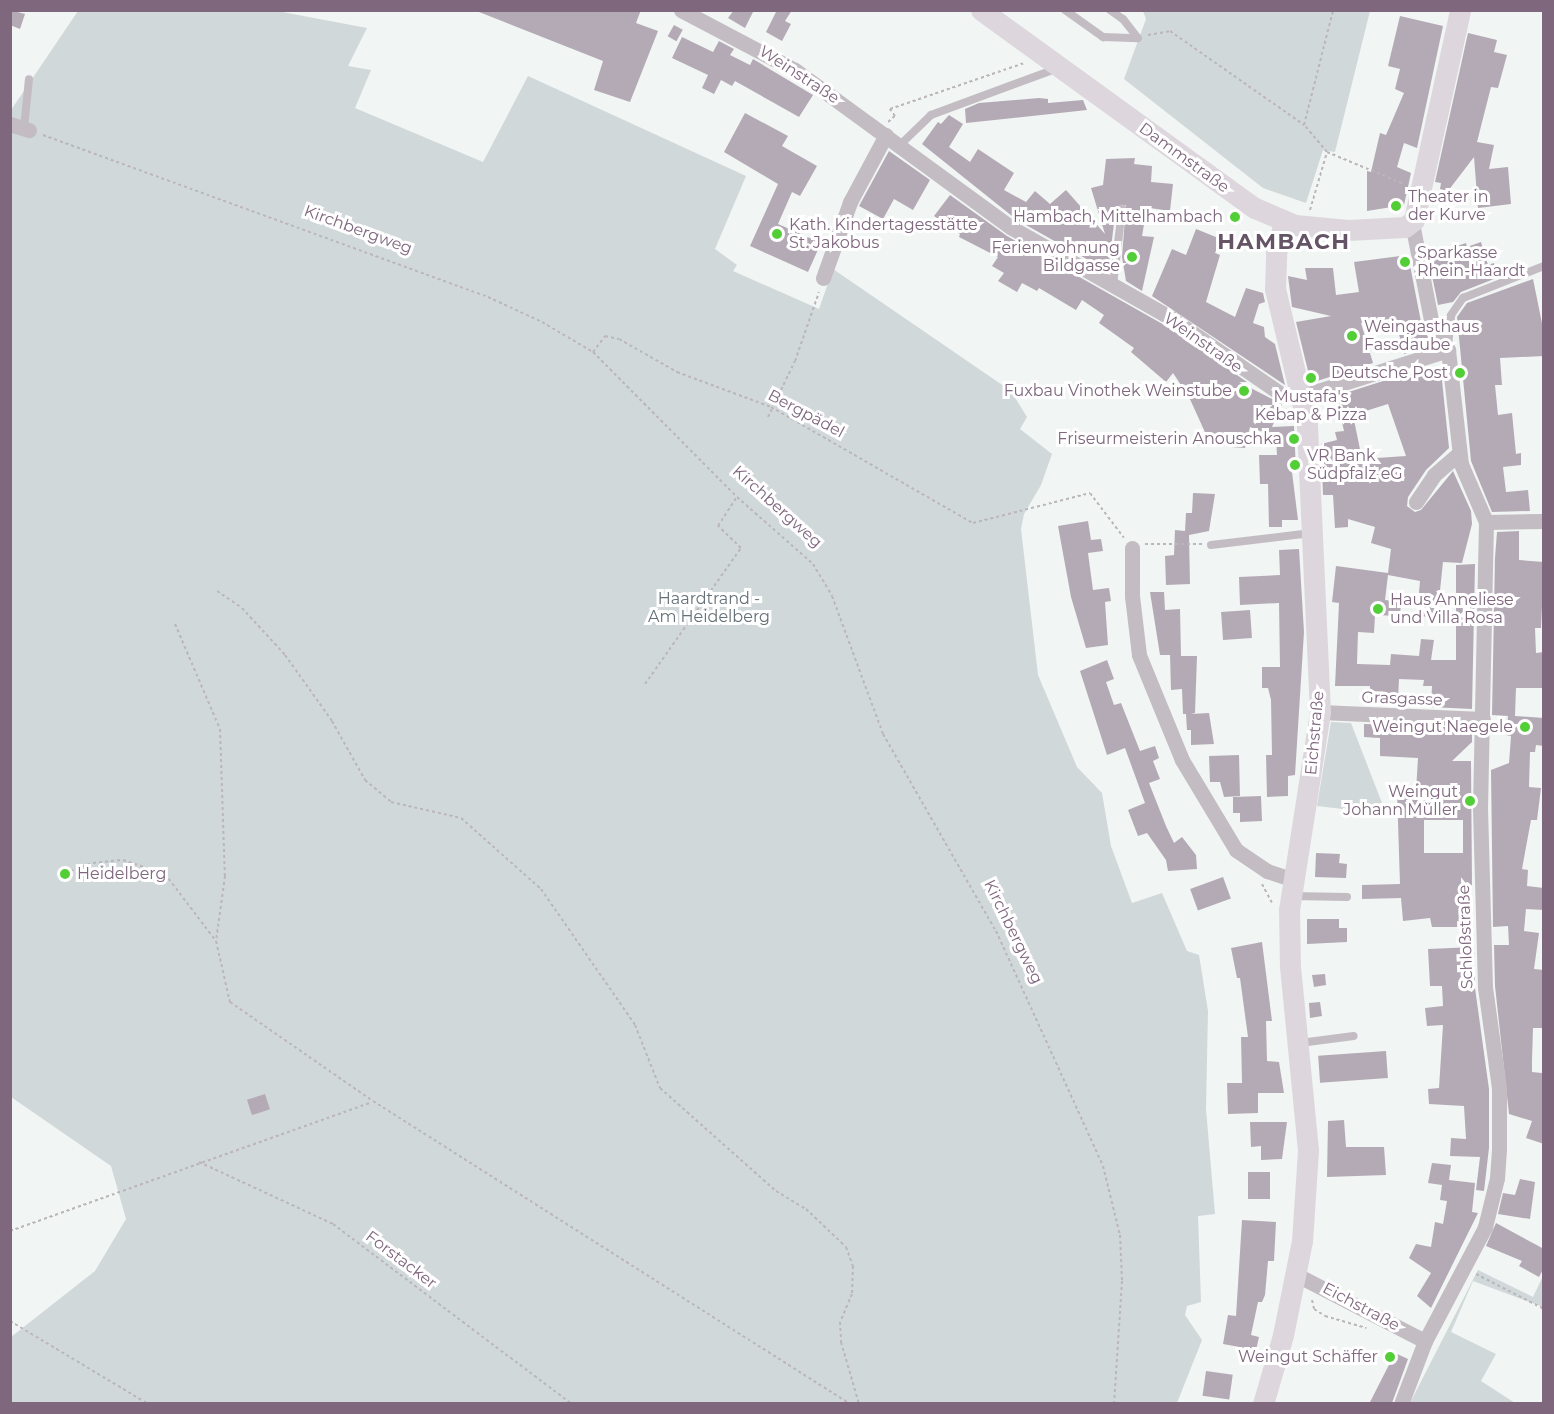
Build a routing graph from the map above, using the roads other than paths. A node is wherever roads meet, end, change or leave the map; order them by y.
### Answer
1 (681, 10) edge
2 (981, 10) edge
3 (1065, 10) edge
4 (1110, 10) edge
5 (1460, 10) edge
6 (1052, 62) junction
7 (29, 79) dead end
8 (21, 127) edge
9 (886, 135) junction
10 (900, 145) junction
11 (1122, 209) dead end
12 (1284, 222) junction
13 (1412, 223) junction
14 (1544, 266) edge
15 (823, 278) road end
16 (1113, 286) junction
17 (1448, 350) junction
18 (1302, 396) junction
19 (1459, 453) junction
20 (1416, 502) dead end
21 (1544, 521) edge
22 (1486, 522) junction
23 (1314, 533) junction
24 (1211, 545) road end
25 (1132, 548) road end
26 (1320, 712) junction
27 (1483, 719) junction
28 (1291, 887) junction
29 (1347, 897) dead end
30 (1354, 1036) dead end
31 (1298, 1043) junction
32 (1297, 1275) junction
33 (1425, 1341) junction
34 (1263, 1404) edge
35 (1401, 1404) edge

1 - 9 street, Weinstraße
2 - 6 street, Dammstraße
3 - 4 lane
5 - 13 street
6 - 10 lane
6 - 12 street, Dammstraße
7 - 8 lane
9 - 10 street, Weinstraße
9 - 15 street
10 - 16 street, Weinstraße
11 - 16 lane
12 - 13 street, Dammstraße
12 - 18 street, Eichstraße
13 - 17 street
14 - 17 lane
16 - 18 street, Weinstraße
17 - 18 street
17 - 19 street, Schloßstraße
18 - 23 street, Eichstraße
19 - 20 street
19 - 22 street, Schloßstraße
21 - 22 street
22 - 27 street, Schloßstraße
23 - 24 lane
23 - 26 street, Eichstraße
25 - 28 street
26 - 27 street, Grasgasse
26 - 28 street, Eichstraße
27 - 33 street, Schloßstraße
28 - 29 lane
28 - 31 street, Eichstraße
30 - 31 lane
31 - 32 street, Eichstraße
32 - 33 street, Eichstraße
32 - 34 street, Eichstraße
33 - 35 street, Schloßstraße

